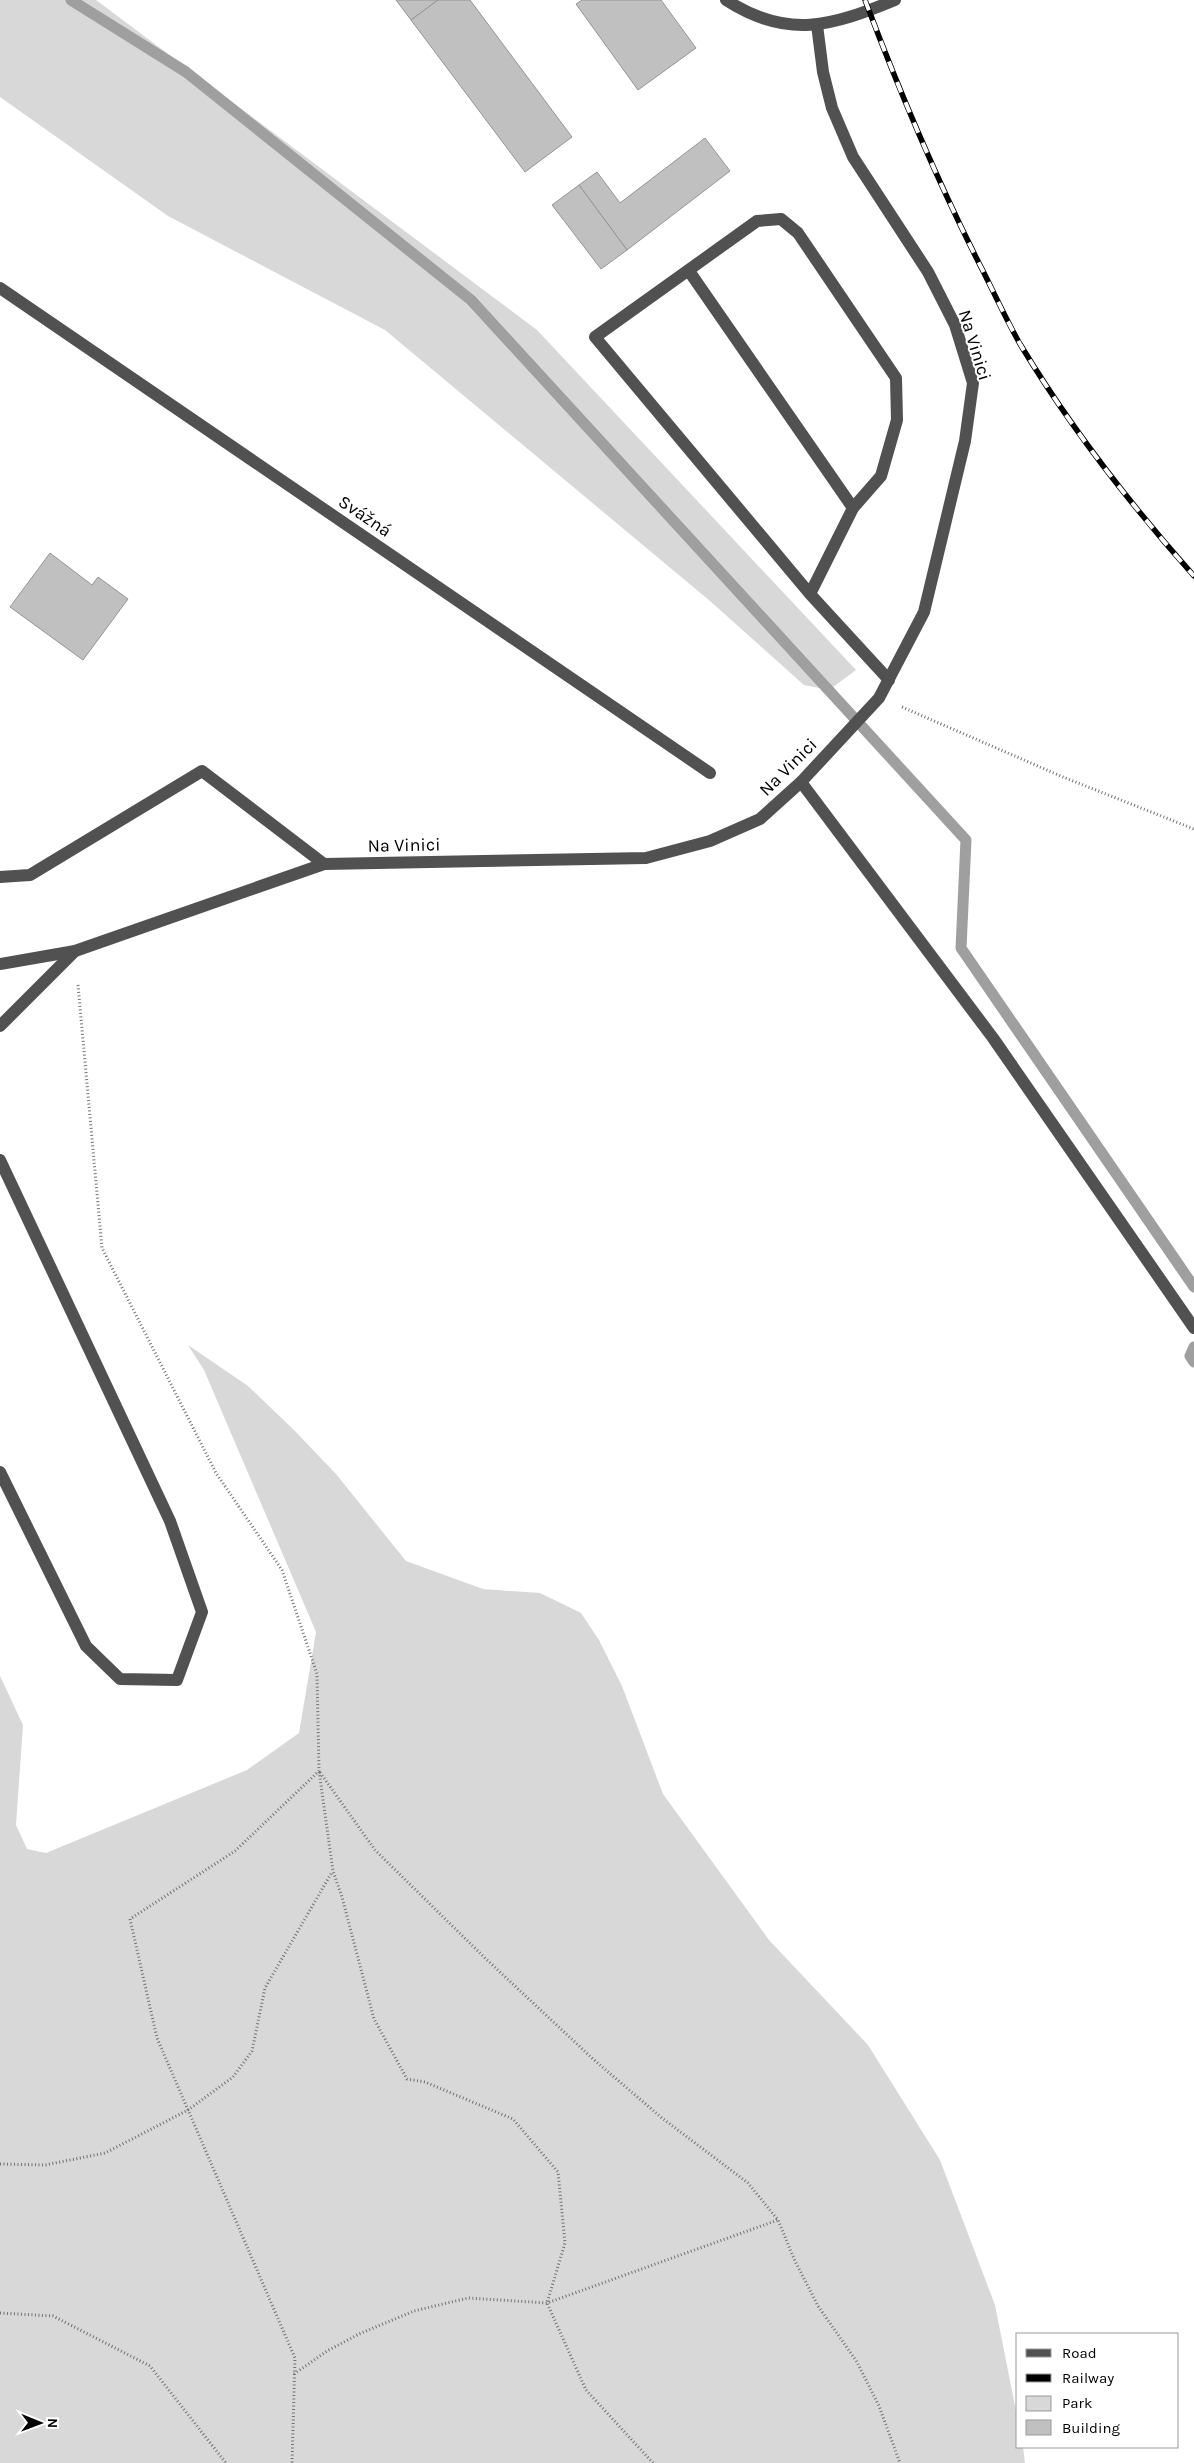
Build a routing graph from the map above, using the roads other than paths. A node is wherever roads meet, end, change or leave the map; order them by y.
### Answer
1 (726, 0) edge
2 (895, 0) edge
3 (817, 25) junction
4 (689, 271) junction
5 (0, 288) edge
6 (854, 508) junction
7 (810, 594) junction
8 (889, 680) junction
9 (710, 773) dead end
10 (801, 782) junction
11 (324, 864) junction
12 (0, 877) edge
13 (75, 951) junction
14 (0, 964) edge
15 (0, 1026) edge
16 (0, 1160) edge
17 (1194, 1328) edge
18 (0, 1472) edge

1 - 3 street
2 - 3 street
3 - 8 street, Na Vinici
4 - 6 street
4 - 6 street
4 - 7 street
5 - 9 street, Svážná
6 - 7 street
7 - 8 street
8 - 10 street, Na Vinici
10 - 11 street, Na Vinici
10 - 17 street
11 - 12 street
11 - 13 street, Na Vinici
13 - 14 street, Na Vinici
13 - 15 street
16 - 18 street

